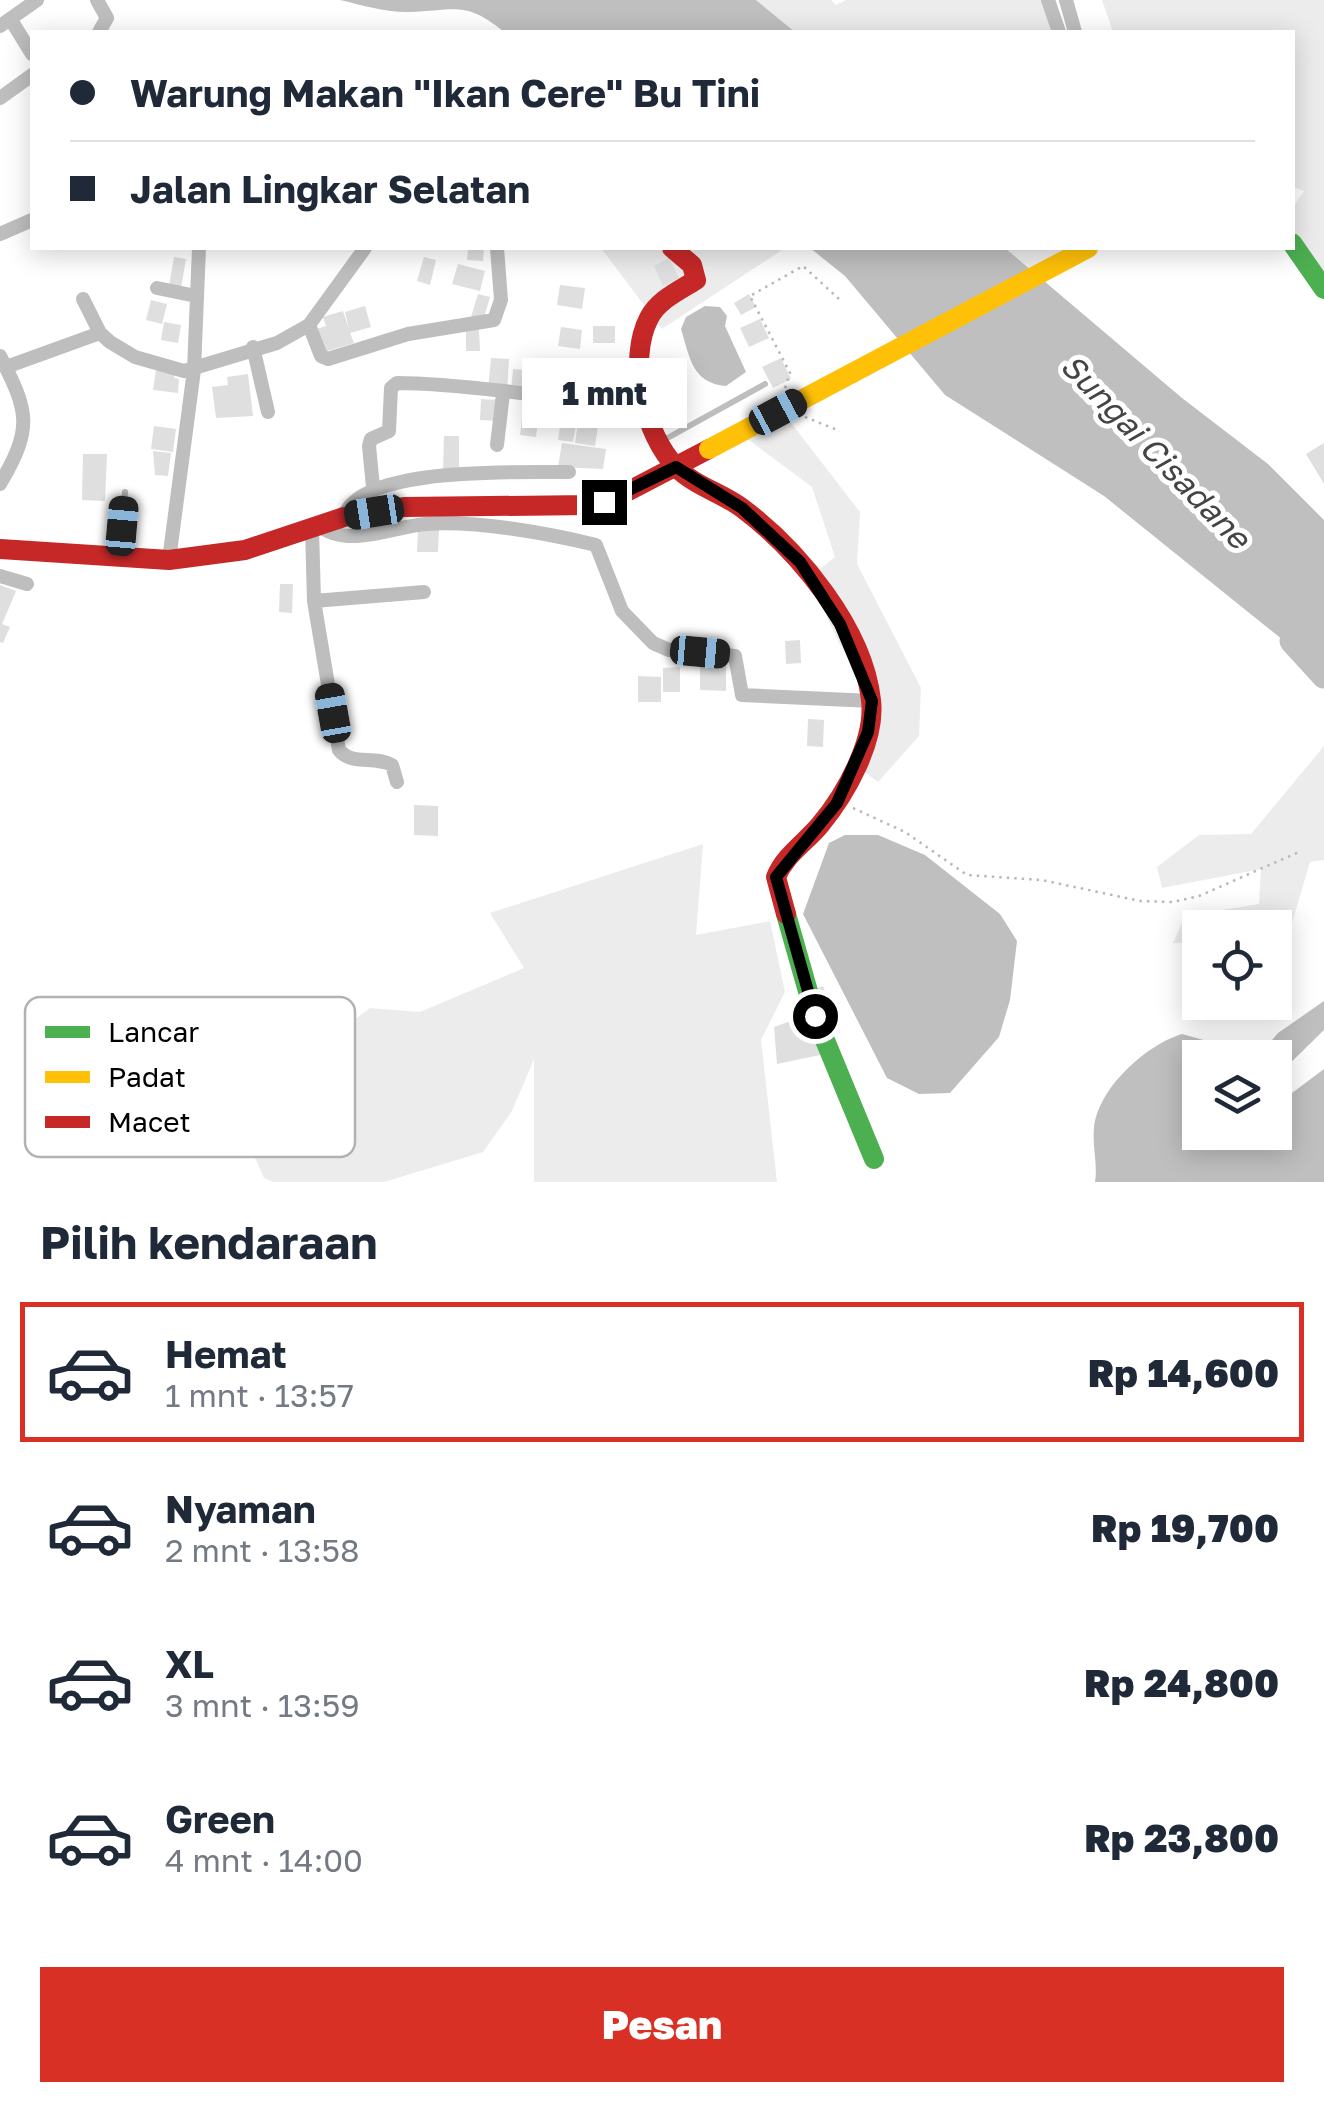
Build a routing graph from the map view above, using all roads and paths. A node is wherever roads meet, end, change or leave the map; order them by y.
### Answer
1 (37, 0) edge
2 (97, 0) edge
3 (1048, 0) edge
4 (1066, 0) edge
5 (5, 23) edge
6 (100, 30) edge
7 (1058, 30) edge
8 (1074, 30) edge
9 (30, 52) edge
10 (30, 76) edge
11 (0, 98) edge
12 (30, 221) edge
13 (0, 234) edge
14 (1295, 247) edge
15 (200, 250) edge
16 (364, 250) edge
17 (497, 250) edge
18 (674, 250) edge
19 (1084, 250) edge
20 (158, 288) dead end
21 (1324, 289) edge
22 (196, 296) junction
23 (83, 299) dead end
24 (839, 299) dead end
25 (309, 326) junction
26 (100, 333) junction
27 (254, 347) junction
28 (3, 361) edge
29 (194, 370) junction
30 (764, 384) dead end
31 (503, 393) junction
32 (779, 395) dead end
33 (642, 398) junction
34 (268, 412) dead end
35 (661, 442) junction
36 (497, 445) dead end
37 (676, 467) junction
38 (569, 472) dead end
39 (0, 484) edge
40 (373, 486) junction
41 (125, 492) dead end
42 (344, 517) junction
43 (315, 527) junction
44 (0, 549) edge
45 (119, 559) junction
46 (170, 560) junction
47 (0, 576) edge
48 (27, 584) dead end
49 (424, 592) dead end
50 (314, 601) junction
51 (872, 701) junction
52 (396, 782) dead end
53 (837, 803) junction
54 (1299, 852) dead end
55 (874, 1159) dead end

1 - 5 street
2 - 6 street
3 - 7 street
4 - 8 street
5 - 9 street
10 - 11 street
12 - 13 street
14 - 21 main road
15 - 22 street
16 - 25 street
17 - 25 street
18 - 33 main road
19 - 37 main road, bridge
20 - 22 street
22 - 29 street
23 - 26 street
24 - 32 path
25 - 27 street
26 - 28 street
26 - 29 street
27 - 29 street
27 - 34 street
28 - 39 street
29 - 46 street
30 - 35 lane
31 - 33 street
31 - 36 street
31 - 40 street
33 - 35 main road
35 - 37 main road
37 - 42 main road
37 - 51 main road
38 - 40 street
40 - 42 street
41 - 45 lane
42 - 43 main road
43 - 46 main road
43 - 50 street
43 - 51 street
44 - 45 main road
45 - 46 main road
47 - 48 street
49 - 50 street
50 - 52 street
51 - 53 main road
53 - 54 path
53 - 55 main road

